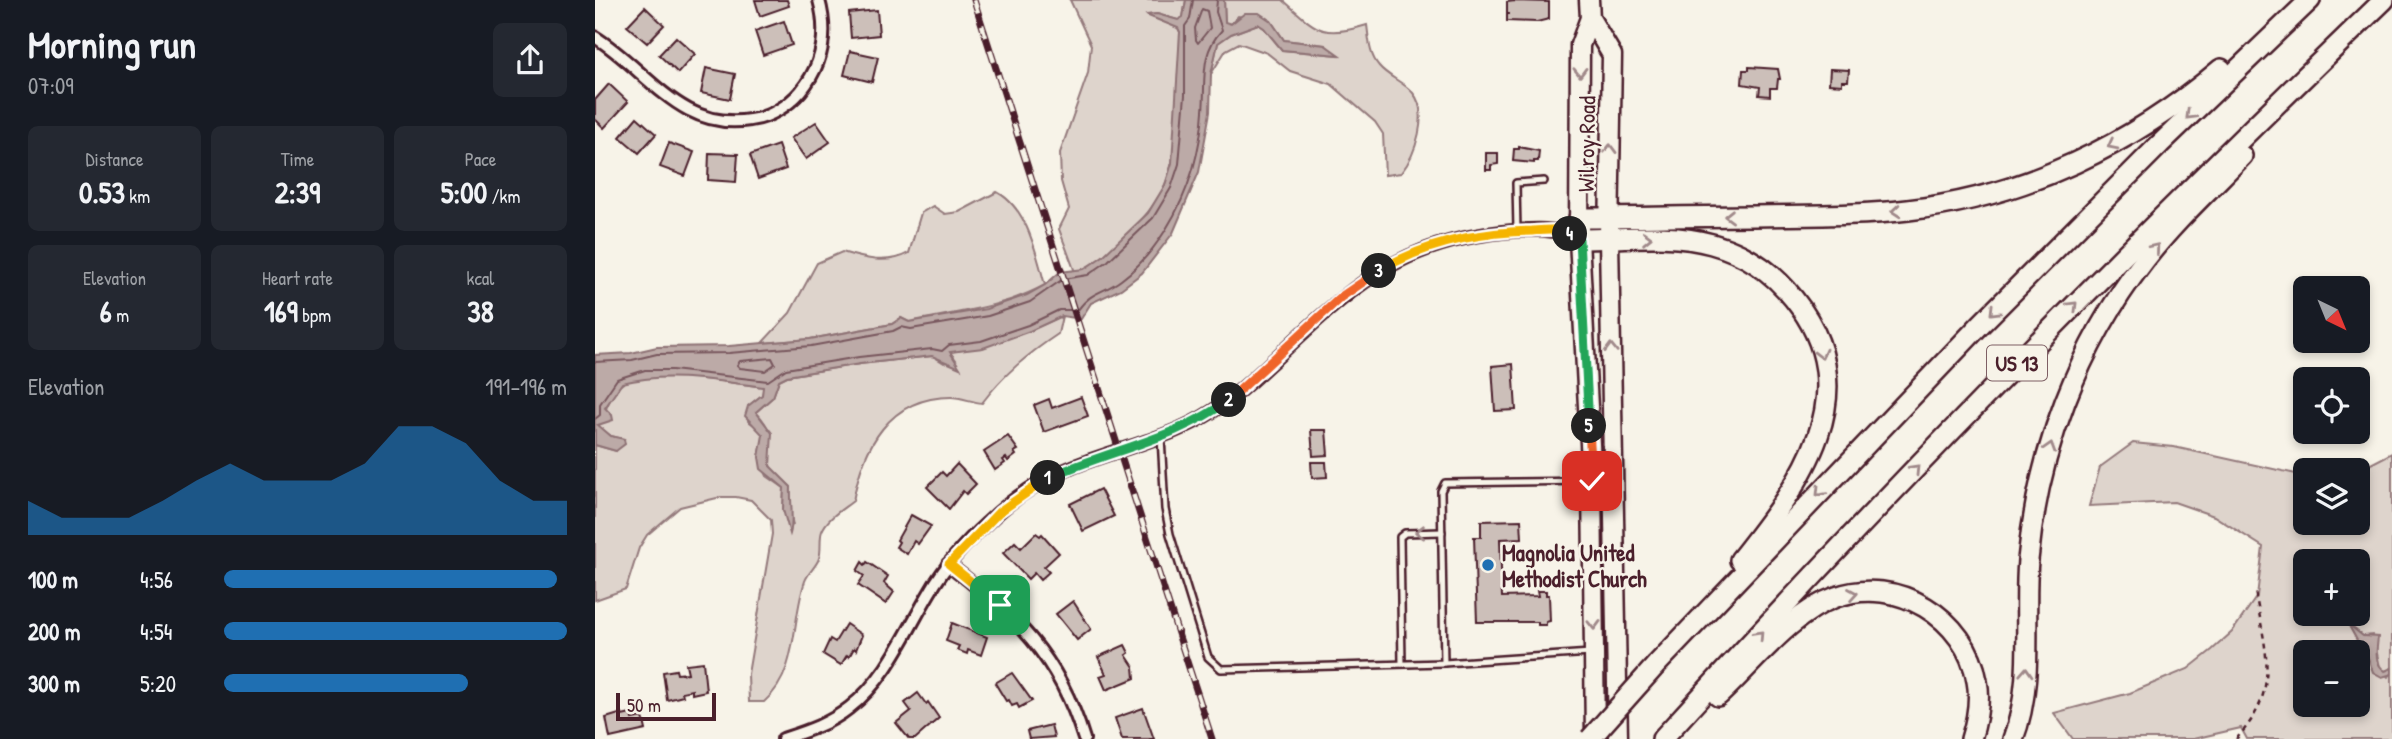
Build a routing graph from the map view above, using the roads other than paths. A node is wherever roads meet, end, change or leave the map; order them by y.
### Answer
1 (819, 0) edge
2 (2302, 0) edge
3 (2309, 0) edge
4 (2386, 0) edge
5 (1590, 9) edge
6 (595, 37) edge
7 (1544, 181) dead end
8 (1579, 218) junction
9 (1609, 218) junction
10 (1517, 231) junction
11 (1571, 234) junction
12 (1609, 239) junction
13 (1161, 437) junction
14 (1592, 481) junction
15 (1442, 532) junction
16 (949, 564) junction
17 (1594, 653) junction
18 (1444, 663) junction
19 (1402, 664) junction
20 (1657, 664) junction
21 (783, 739) edge
22 (1084, 739) edge
23 (1593, 739) edge
24 (1618, 739) edge
25 (1664, 739) edge
26 (1971, 739) edge
27 (2013, 739) edge

1 - 6 street
2 -> 9 highway
3 -> 20 highway, US 13
25 -> 4 highway, US 13
27 -> 4 highway
5 -> 8 main road, Wilroy Road
9 -> 5 main road, Wilroy Road
7 - 10 lane
8 - 9 highway
8 - 11 main road, Wilroy Road
9 - 12 main road, Wilroy Road
10 - 11 street
10 - 13 street
11 - 12 highway
11 - 14 main road, Wilroy Road
12 -> 20 highway
24 -> 12 main road, Wilroy Road
13 - 16 street
13 - 19 lane
14 - 15 lane
14 -> 17 main road, Wilroy Road
15 - 18 lane
15 -> 19 lane
16 - 21 street
16 - 22 street
17 - 18 lane
17 - 23 main road, Wilroy Road
18 - 19 lane
20 - 23 highway, US 13, bridge
25 -> 26 highway

